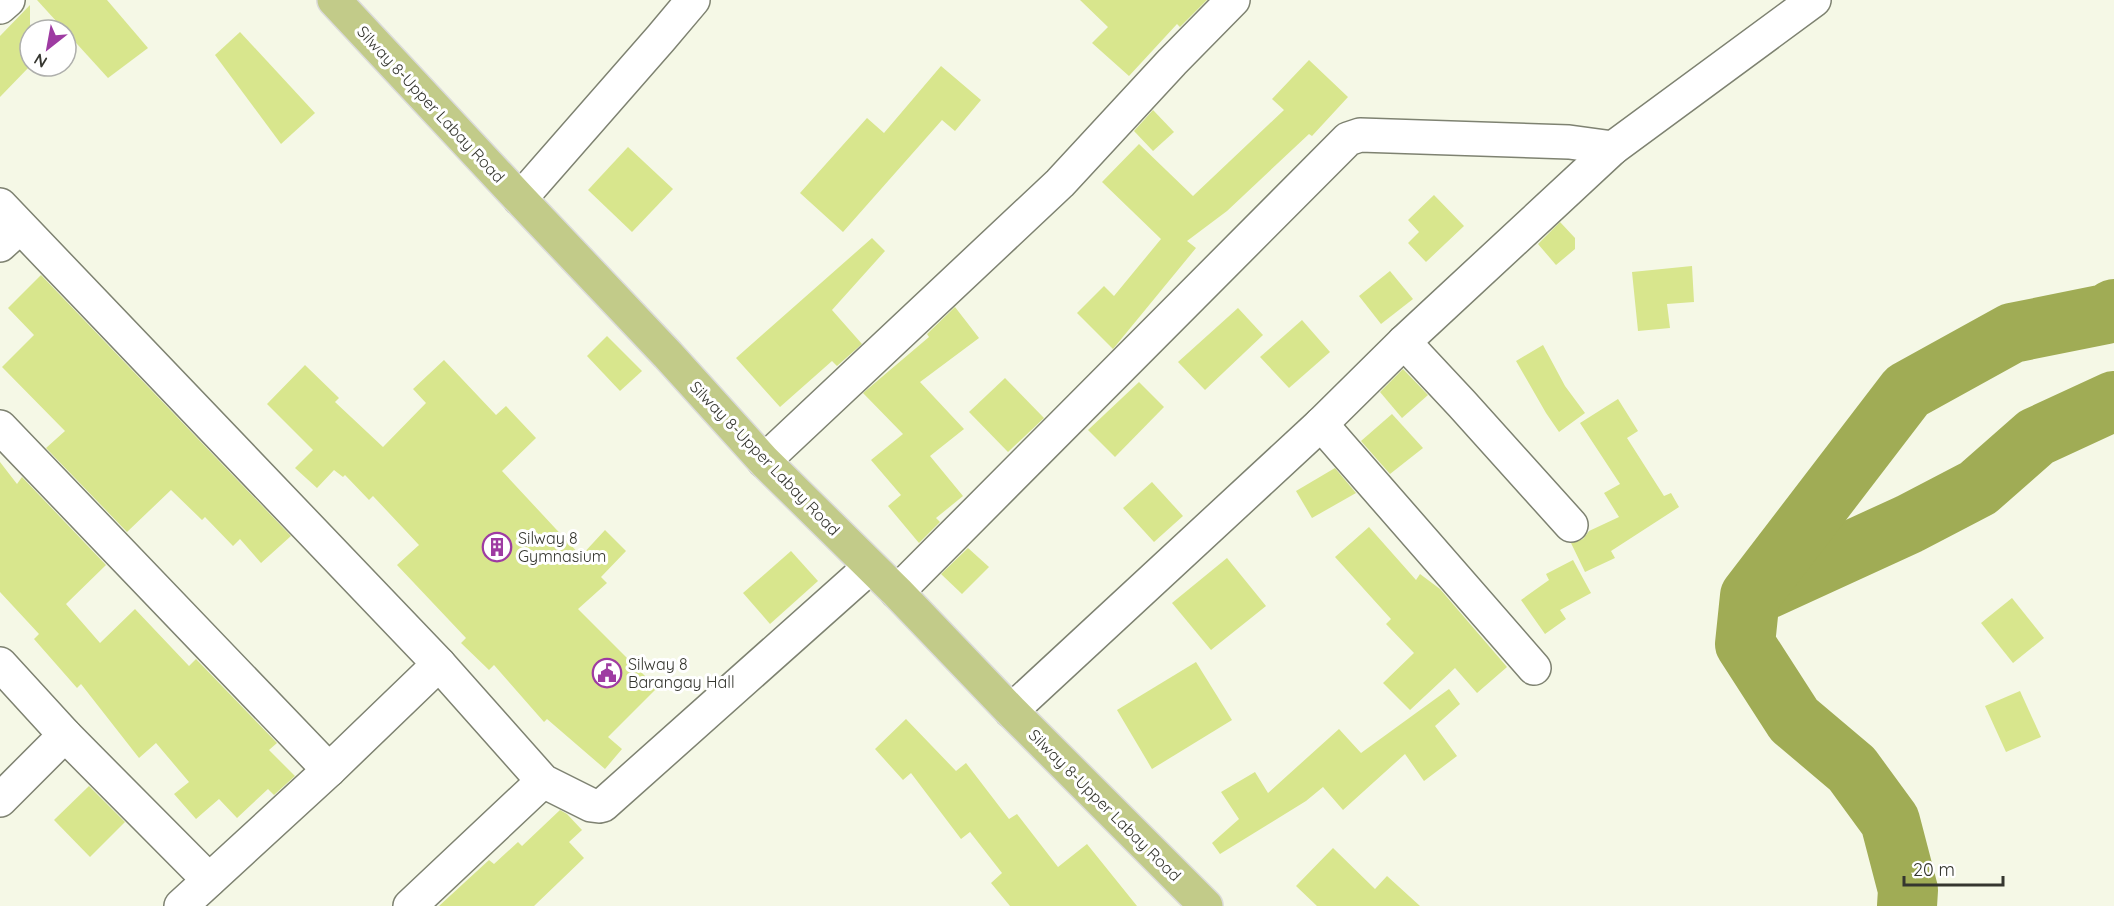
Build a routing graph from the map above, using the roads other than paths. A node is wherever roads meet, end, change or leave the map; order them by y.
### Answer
1 (8, 0) edge
2 (334, 0) edge
3 (693, 0) edge
4 (1233, 0) edge
5 (1814, 0) edge
6 (0, 7) edge
7 (1613, 148) junction
8 (520, 200) junction
9 (7, 226) edge
10 (1404, 342) junction
11 (1321, 424) junction
12 (0, 427) edge
13 (764, 461) junction
14 (1571, 525) dead end
15 (870, 567) junction
16 (897, 592) junction
17 (0, 664) edge
18 (439, 664) junction
19 (1534, 668) dead end
20 (1011, 711) junction
21 (65, 735) junction
22 (329, 770) junction
23 (543, 781) junction
24 (0, 800) edge
25 (209, 880) junction
26 (181, 906) edge
27 (410, 906) edge
28 (1206, 906) edge

1 - 6 street
2 - 8 main road, Silway 8-Upper Labay Road
3 - 8 street
4 - 13 street
5 - 7 street
7 - 10 street
7 - 16 street
8 - 13 main road, Silway 8-Upper Labay Road
9 - 18 street
10 - 11 street
10 - 14 street
11 - 19 street
11 - 20 street
12 - 22 street
13 - 15 main road, Silway 8-Upper Labay Road
15 - 16 main road, Silway 8-Upper Labay Road
15 - 23 street
16 - 20 main road, Silway 8-Upper Labay Road
17 - 21 street
18 - 22 street
18 - 23 street
20 - 28 main road, Silway 8-Upper Labay Road
21 - 24 street
21 - 25 street
22 - 25 street
23 - 27 street
25 - 26 street

